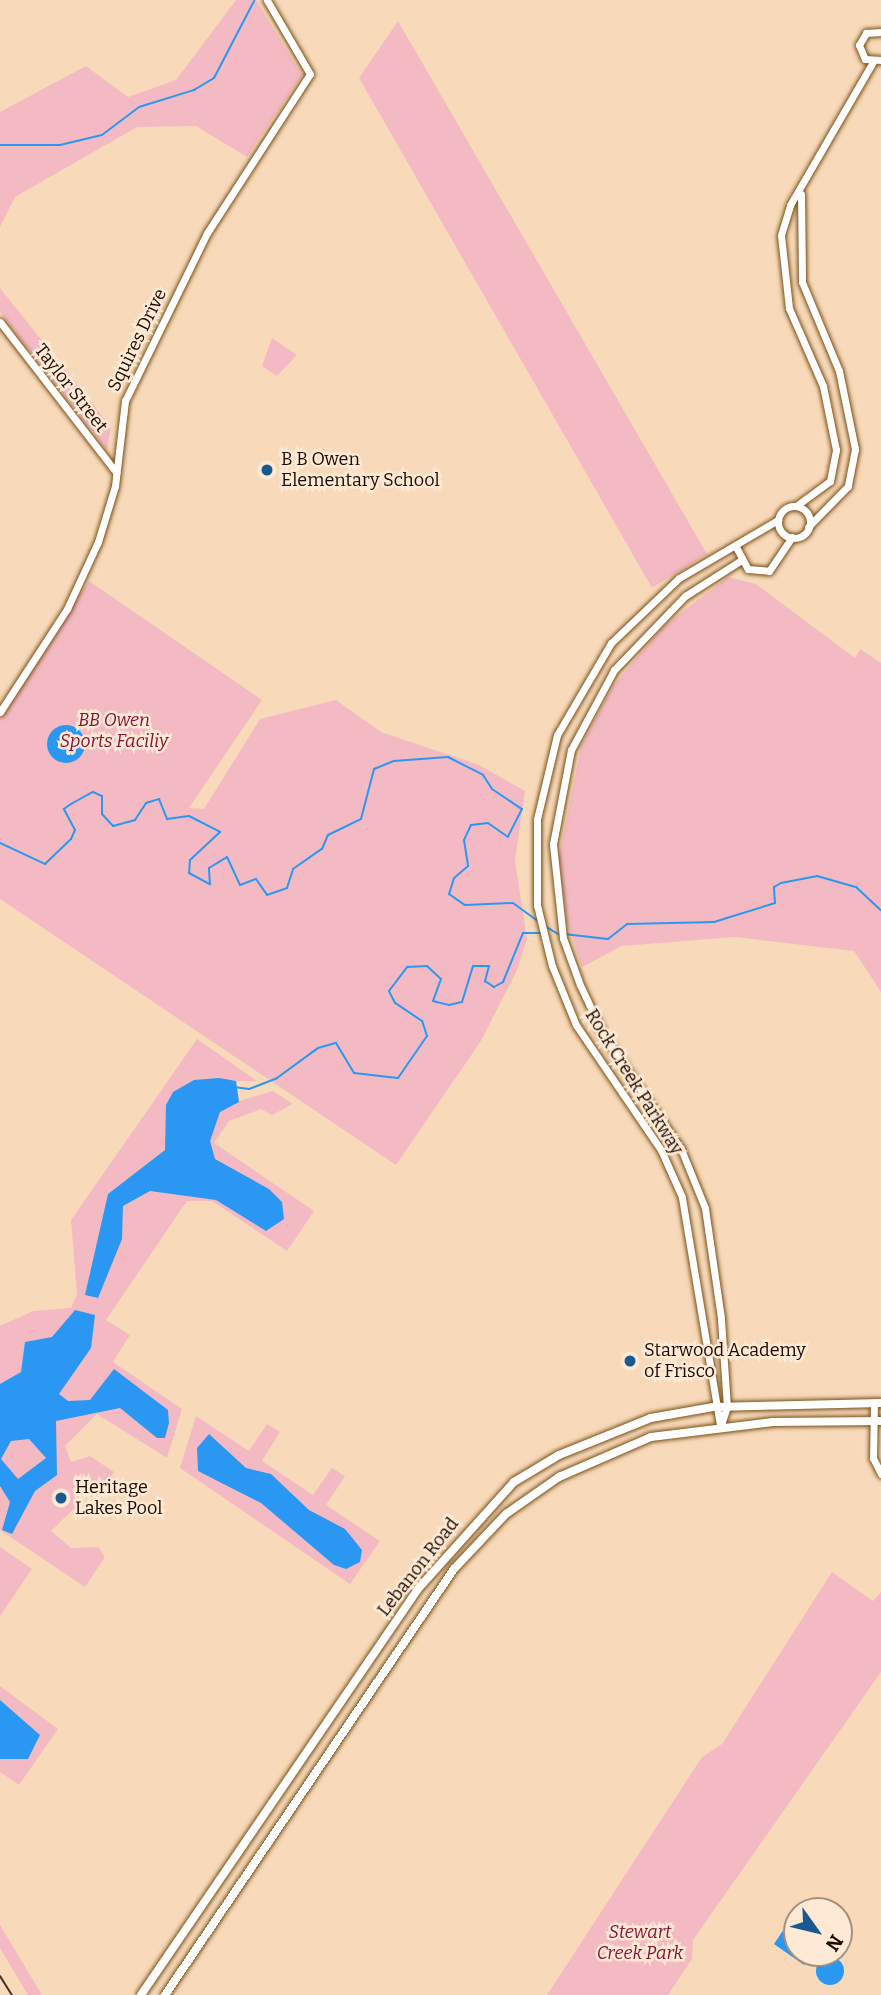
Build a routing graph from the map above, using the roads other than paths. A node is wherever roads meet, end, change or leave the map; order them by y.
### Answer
1 (267, 0) edge
2 (881, 32) edge
3 (862, 56) junction
4 (877, 61) edge
5 (860, 76) junction
6 (801, 194) junction
7 (0, 322) edge
8 (117, 473) junction
9 (796, 506) junction
10 (778, 520) junction
11 (808, 527) junction
12 (792, 537) junction
13 (735, 545) junction
14 (740, 561) junction
15 (706, 562) junction
16 (712, 576) junction
17 (0, 712) edge
18 (717, 1273) junction
19 (698, 1276) junction
20 (879, 1403) edge
21 (713, 1407) junction
22 (727, 1407) junction
23 (878, 1421) edge
24 (720, 1425) junction
25 (578, 1447) junction
26 (880, 1461) edge
27 (586, 1462) junction
28 (881, 1474) edge
29 (141, 1995) edge
30 (165, 1995) edge

1 - 8 street, Squires Drive
2 - 3 street
3 - 4 street
3 - 5 street
4 - 5 street
5 - 6 street
6 - 9 street
6 - 11 street
7 - 8 street, Taylor Street
8 - 17 street, Squires Drive
9 - 10 street
9 - 11 street
10 - 12 street
10 - 13 street, Rock Creek Parkway
11 - 12 street
12 - 14 street
13 - 14 street
13 - 15 street, Rock Creek Parkway
14 - 16 street, Rock Creek Parkway
15 - 16 street
15 - 19 street, Rock Creek Parkway
16 - 18 street, Rock Creek Parkway
18 - 19 street
18 - 22 street, Rock Creek Parkway
19 - 21 street, Rock Creek Parkway
20 - 22 main road, Lebanon Road
20 - 23 street
21 - 22 main road, Lebanon Road
21 - 24 street, Rock Creek Parkway
21 - 25 main road, Lebanon Road
22 - 24 street, Rock Creek Parkway
23 - 24 main road, Lebanon Road
23 - 26 street
24 - 27 main road, Lebanon Road
25 - 27 main road
25 - 29 main road, Lebanon Road
26 - 28 street
27 - 30 main road, Lebanon Road

